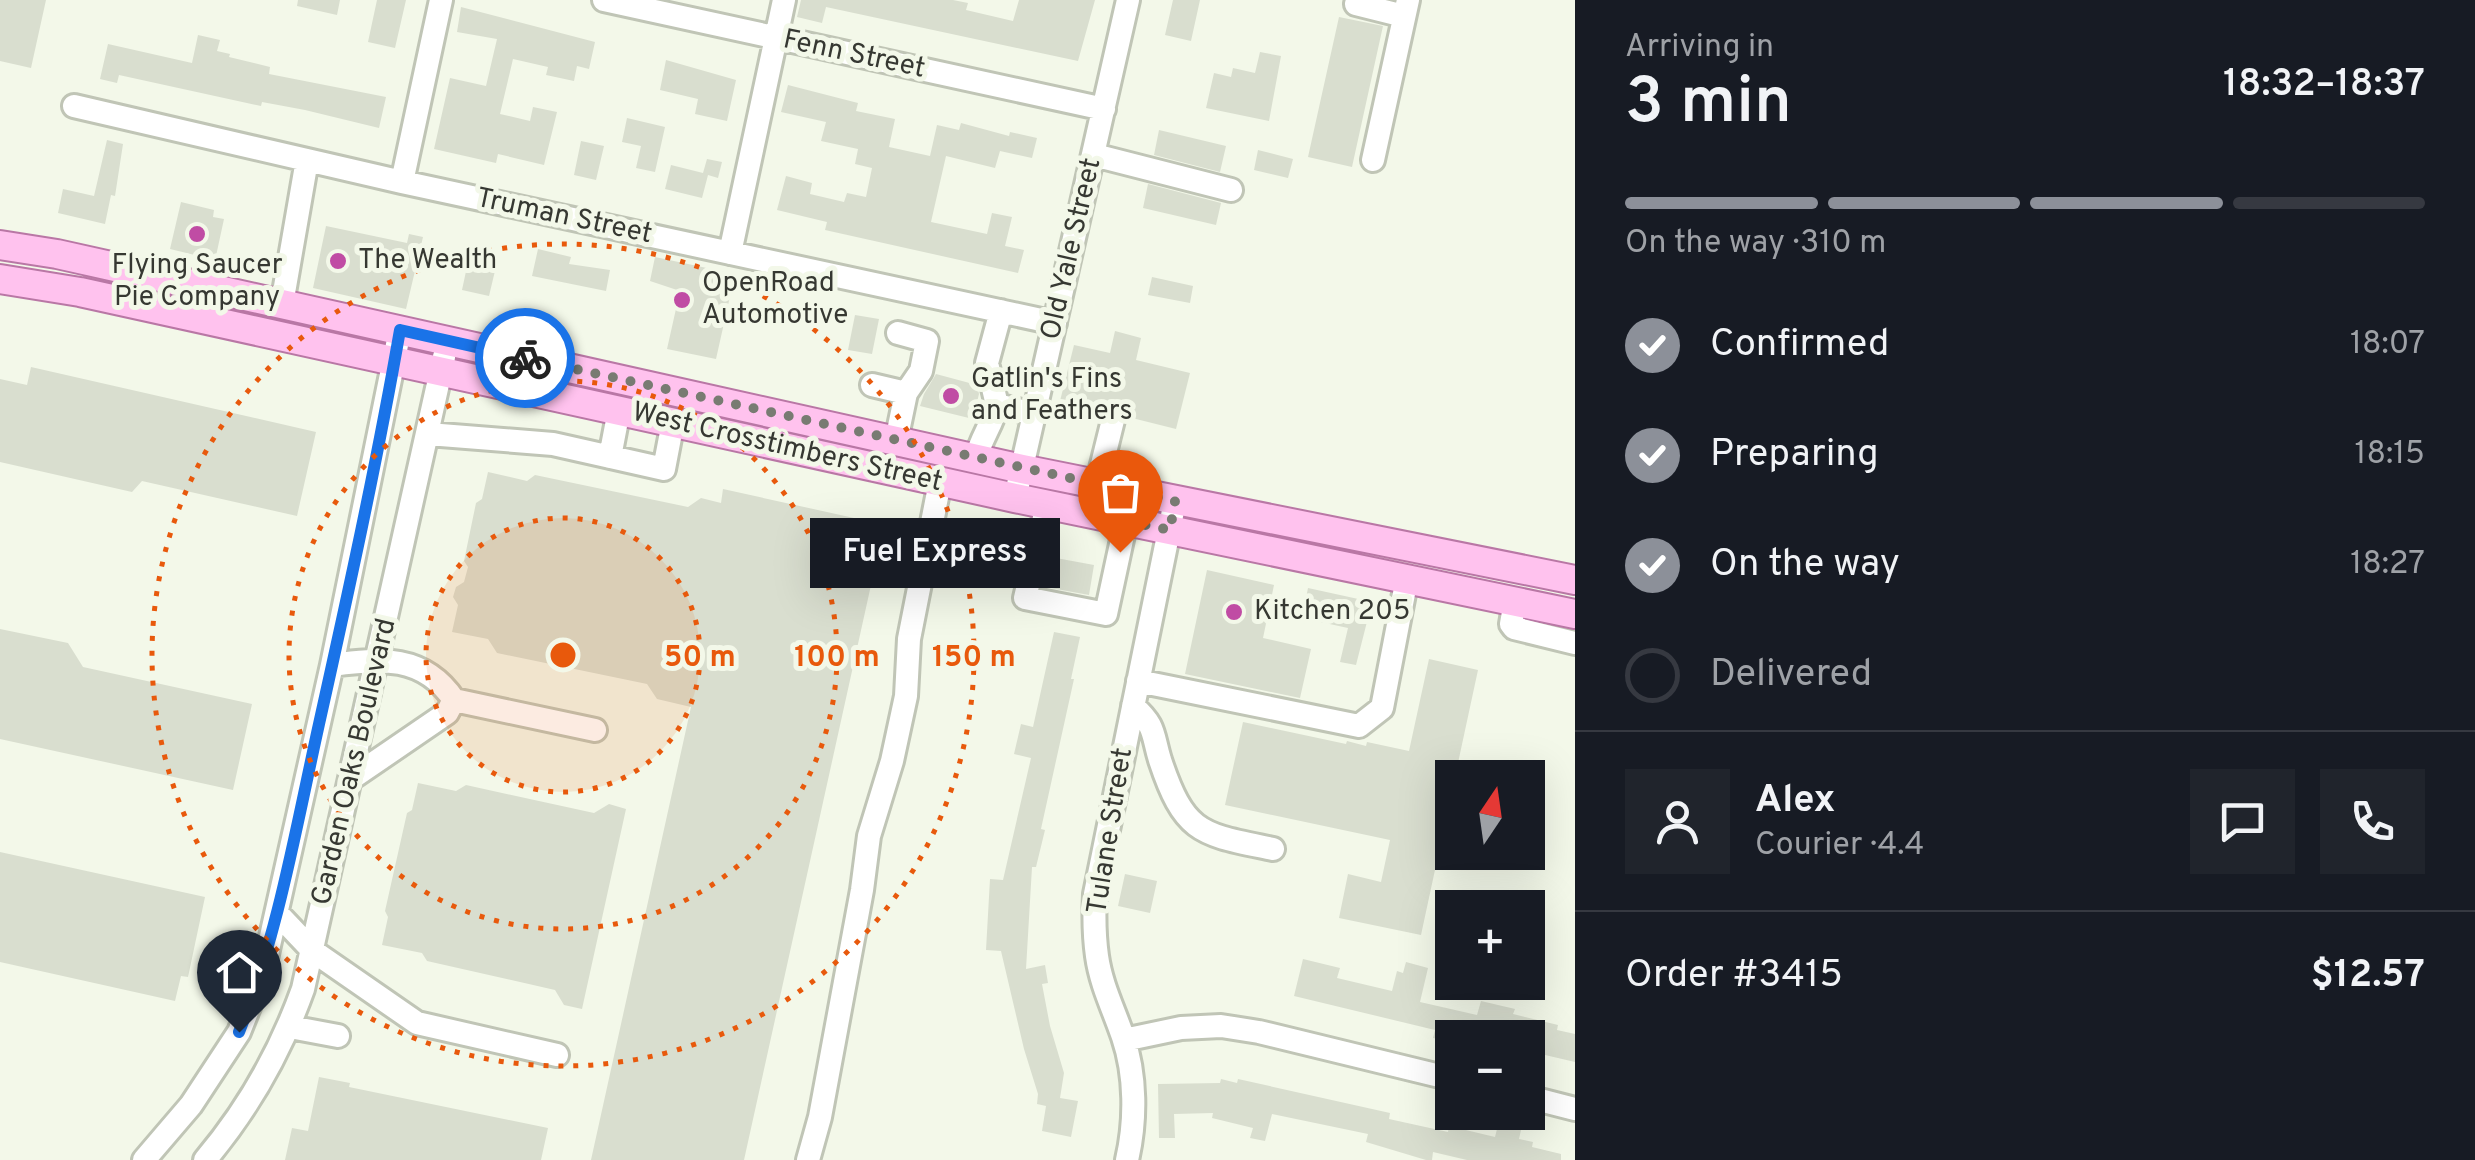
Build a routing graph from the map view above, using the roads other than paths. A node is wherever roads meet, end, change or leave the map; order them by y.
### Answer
1 (441, 0) edge
2 (604, 0) edge
3 (784, 0) edge
4 (1128, 0) edge
5 (1356, 4) dead end
6 (1406, 8) edge
7 (776, 38) junction
8 (74, 106) dead end
9 (1104, 109) junction
10 (1094, 155) junction
11 (308, 160) junction
12 (1373, 160) dead end
13 (402, 182) junction
14 (1232, 190) dead end
15 (1, 248) edge
16 (730, 253) junction
17 (0, 279) edge
18 (275, 302) junction
19 (1000, 311) junction
20 (1055, 323) junction
21 (400, 330) junction
22 (262, 332) junction
23 (898, 333) dead end
24 (448, 341) junction
25 (394, 361) junction
26 (442, 371) junction
27 (872, 384) dead end
28 (906, 393) junction
29 (712, 400) junction
30 (996, 406) junction
31 (619, 410) junction
32 (1034, 414) junction
33 (1114, 420) dead end
34 (673, 422) junction
35 (706, 430) junction
36 (428, 434) junction
37 (896, 441) junction
38 (610, 457) junction
39 (976, 458) junction
40 (1022, 469) junction
41 (940, 482) junction
42 (1098, 484) junction
43 (1014, 498) junction
44 (1175, 501) junction
45 (1047, 505) junction
46 (1090, 514) junction
47 (1126, 521) junction
48 (1170, 530) junction
49 (1414, 546) junction
50 (1406, 578) junction
51 (1575, 580) edge
52 (1515, 601) junction
53 (1575, 614) edge
54 (1575, 643) edge
55 (379, 659) junction
56 (332, 664) junction
57 (1138, 682) junction
58 (454, 700) junction
59 (1133, 706) junction
60 (595, 730) dead end
61 (352, 778) junction
62 (1273, 848) dead end
63 (277, 913) junction
64 (314, 950) junction
65 (290, 1027) junction
66 (338, 1036) dead end
67 (1124, 1040) junction
68 (557, 1056) dead end
69 (1435, 1075) edge
70 (1545, 1102) edge
71 (1575, 1109) edge
72 (144, 1160) edge
73 (205, 1160) edge
74 (808, 1160) edge
75 (1127, 1160) edge

1 - 13 street
2 - 7 street, Fenn Street
3 - 7 street
4 - 9 street, Old Yale Street
5 - 6 street
6 - 12 street
7 - 9 street, Fenn Street
7 - 16 street
8 - 11 street, Truman Street
9 - 10 street, Old Yale Street
10 - 14 street
10 - 20 street, Old Yale Street
11 - 13 street, Truman Street
11 - 18 street
13 - 16 street, Truman Street
15 - 18 main road, West Crosstimbers Street
16 - 19 street, Truman Street
17 - 22 main road, West Crosstimbers Street
18 - 21 main road, West Crosstimbers Street
18 - 22 main road
19 - 20 street, Truman Street
19 - 30 street
20 - 32 street, Old Yale Street
21 - 24 main road, West Crosstimbers Street
21 - 25 street, Garden Oaks Boulevard
22 - 25 main road, West Crosstimbers Street
23 - 28 street
24 - 26 street, Garden Oaks Boulevard
24 - 29 main road, West Crosstimbers Street
25 - 26 main road, West Crosstimbers Street
25 - 56 street, Garden Oaks Boulevard
26 - 31 main road, West Crosstimbers Street
26 - 36 street, Garden Oaks Boulevard
27 - 28 street
28 - 37 street
29 - 35 main road
29 - 37 main road, West Crosstimbers Street
30 - 32 street
30 - 39 street
31 - 34 main road, West Crosstimbers Street
31 - 38 street
32 - 40 street, Old Yale Street
33 - 42 street
34 - 35 main road, West Crosstimbers Street
34 - 38 street
35 - 41 main road, West Crosstimbers Street
36 - 38 street
36 - 55 street, Garden Oaks Boulevard
37 - 39 main road, West Crosstimbers Street
39 - 40 main road, West Crosstimbers Street
40 - 42 main road, West Crosstimbers Street
40 - 43 street, Old Yale Street
41 - 43 main road, West Crosstimbers Street
41 - 74 street
42 - 44 main road, West Crosstimbers Street
42 - 46 street
43 - 45 main road, West Crosstimbers Street
44 - 48 street, Tulane Street
44 - 49 main road, West Crosstimbers Street
45 - 46 main road, West Crosstimbers Street
45 - 47 street
46 - 47 main road, West Crosstimbers Street
47 - 48 main road, West Crosstimbers Street
48 - 50 main road, West Crosstimbers Street
48 - 57 street, Tulane Street
49 - 50 main road
49 - 51 main road, West Crosstimbers Street
50 - 52 main road, West Crosstimbers Street
50 - 57 street
52 - 53 main road, West Crosstimbers Street
52 - 54 street
55 - 56 street
55 - 58 street
55 - 61 street, Garden Oaks Boulevard
56 - 63 street, Garden Oaks Boulevard
57 - 59 street, Tulane Street
58 - 60 street
58 - 61 street
59 - 62 street
59 - 67 street, Tulane Street
61 - 64 street, Garden Oaks Boulevard
63 - 64 street
63 - 72 street, Garden Oaks Boulevard
64 - 65 street, Garden Oaks Boulevard
64 - 68 street
65 - 66 street
65 - 73 street, Garden Oaks Boulevard
67 - 69 street
67 - 75 street, Tulane Street
70 - 71 street

